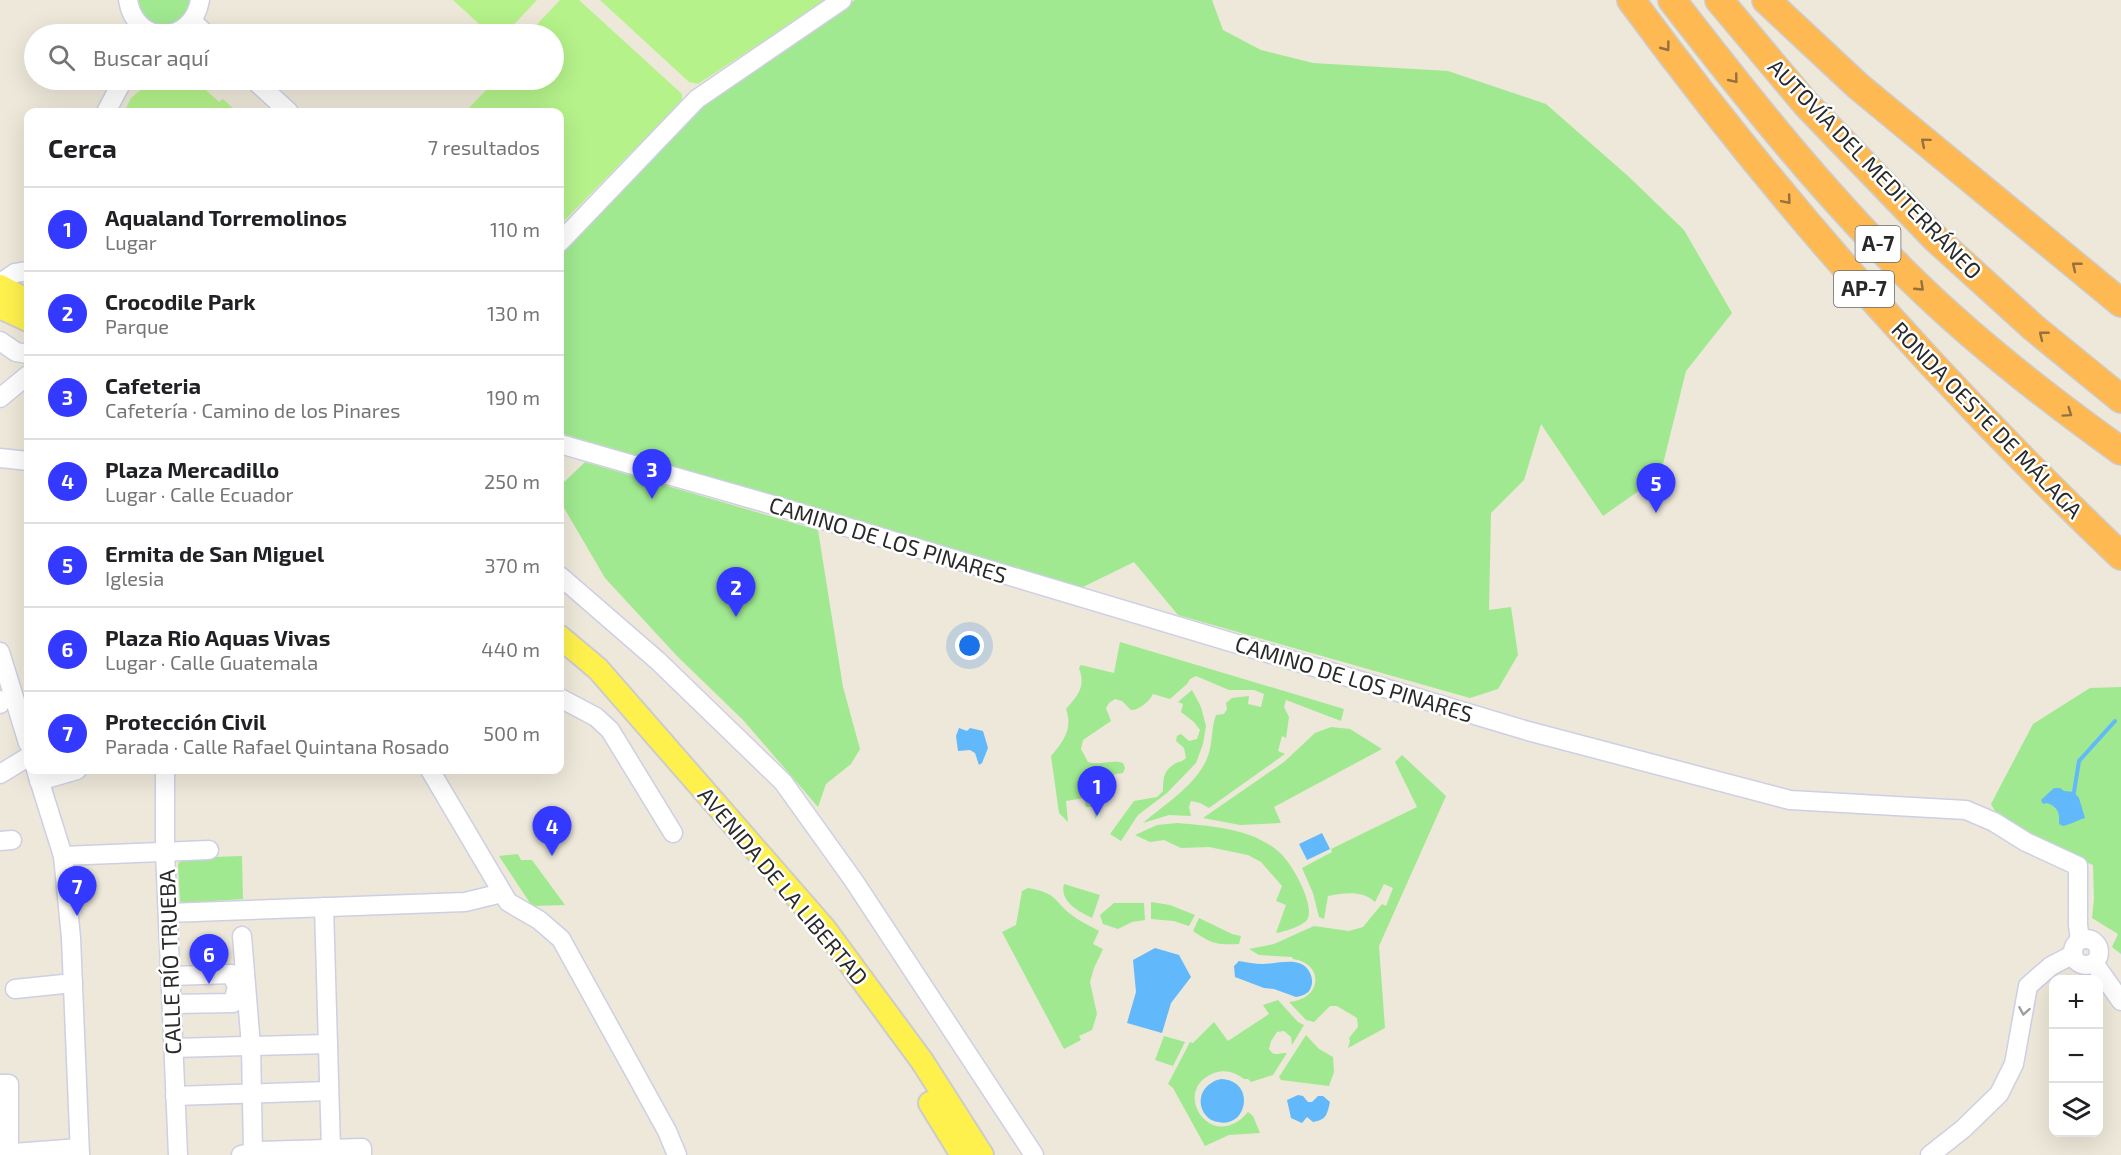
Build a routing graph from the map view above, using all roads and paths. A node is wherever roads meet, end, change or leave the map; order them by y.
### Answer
1 (128, 0) edge
2 (200, 0) edge
3 (842, 0) edge
4 (1631, 0) edge
5 (1672, 0) edge
6 (1719, 0) edge
7 (1766, 0) edge
8 (192, 21) junction
9 (138, 24) edge
10 (189, 24) edge
11 (195, 24) edge
12 (118, 90) edge
13 (265, 90) edge
14 (108, 108) edge
15 (286, 108) edge
16 (564, 238) edge
17 (13, 274) edge
18 (24, 295) edge
19 (2121, 303) edge
20 (0, 307) edge
21 (24, 318) edge
22 (0, 341) edge
23 (24, 353) edge
24 (24, 365) edge
25 (24, 378) edge
26 (0, 385) edge
27 (0, 398) edge
28 (2121, 399) edge
29 (564, 445) edge
30 (2121, 451) edge
31 (0, 458) edge
32 (24, 461) edge
33 (2121, 556) edge
34 (564, 579) edge
35 (564, 640) edge
36 (0, 652) edge
37 (564, 657) edge
38 (0, 700) edge
39 (564, 700) edge
40 (0, 704) edge
41 (24, 730) edge
42 (24, 759) edge
43 (0, 774) edge
44 (165, 774) edge
45 (432, 774) edge
46 (37, 776) edge
47 (674, 833) dead end
48 (209, 850) dead end
49 (165, 851) junction
50 (63, 856) junction
51 (502, 893) junction
52 (324, 908) junction
53 (168, 914) junction
54 (242, 936) dead end
55 (2076, 948) junction
56 (171, 976) junction
57 (73, 983) junction
58 (10, 986) edge
59 (2121, 1001) edge
60 (172, 1004) junction
61 (328, 1044) junction
62 (251, 1046) junction
63 (173, 1048) junction
64 (5, 1084) edge
65 (329, 1090) junction
66 (252, 1095) junction
67 (175, 1096) junction
68 (331, 1149) junction
69 (362, 1151) edge
70 (80, 1152) edge
71 (5, 1154) edge
72 (247, 1154) edge
73 (178, 1155) edge
74 (677, 1155) edge
75 (962, 1155) edge
76 (982, 1155) edge
77 (1034, 1155) edge
78 (1930, 1155) edge

1 - 9 street
2 - 8 street
3 - 16 street
4 -> 33 highway, RONDA OESTE DE MÁLAGA / AP-7
5 -> 30 highway, AUTOVÍA DEL MEDITERRÁNEO / A-7
28 -> 6 highway, AUTOVÍA DEL MEDITERRÁNEO / A-7
19 -> 7 highway
8 - 10 street
8 - 11 street
12 - 14 street
13 - 15 street
17 - 18 main road
20 - 21 main road
22 - 23 street
24 - 26 street
25 - 27 street
29 - 55 street, CAMINO DE LOS PINARES
31 - 32 street
34 - 77 street
35 - 76 main road, AVENIDA DE LA LIBERTAD
36 - 41 street
37 - 75 main road, AVENIDA DE LA LIBERTAD
38 - 40 street
39 - 47 street
42 - 43 street
44 - 49 street, CALLE RÍO TRUEBA
45 - 51 street
46 - 50 street
48 - 49 street
49 - 50 street
49 - 53 street, CALLE RÍO TRUEBA
50 - 57 street
51 - 52 street
51 - 74 street
52 - 53 street
52 - 61 street
53 - 56 street, CALLE RÍO TRUEBA
54 - 62 street
55 - 59 street
55 -> 78 street
56 - 60 street, CALLE RÍO TRUEBA
56 - 60 street
57 - 58 street
57 - 70 street
60 - 63 street, CALLE RÍO TRUEBA
61 - 62 street
61 - 65 street
62 - 63 street
62 - 66 street
63 - 67 street, CALLE RÍO TRUEBA
64 - 71 street
65 - 66 street
65 - 68 street
66 - 67 street
66 - 72 street
67 - 73 street, CALLE RÍO TRUEBA
68 - 69 street
68 - 72 street
70 - 71 street

